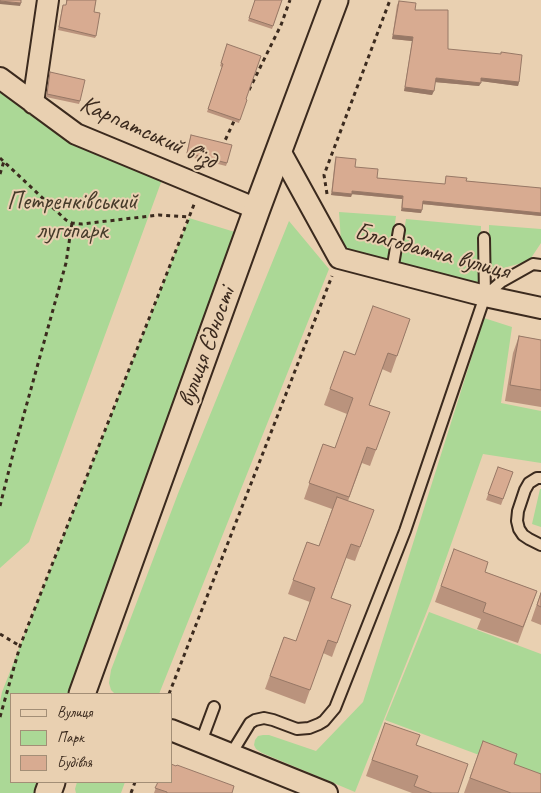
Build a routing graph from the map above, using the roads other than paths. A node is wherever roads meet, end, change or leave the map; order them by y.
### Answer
1 (48, 0) edge
2 (335, 0) edge
3 (0, 78) edge
4 (33, 103) junction
5 (279, 150) junction
6 (257, 209) junction
7 (399, 230) dead end
8 (484, 238) dead end
9 (541, 265) edge
10 (392, 271) junction
11 (485, 296) junction
12 (541, 308) edge
13 (541, 478) edge
14 (541, 544) edge
15 (83, 693) edge
16 (214, 707) dead end
17 (172, 730) edge
18 (200, 742) junction
19 (231, 754) junction
20 (327, 793) edge

1 - 4 street
2 - 5 street, вулиця Єдності
3 - 4 street, Карпатський в'їзд
4 - 6 street, Карпатський в'їзд
5 - 6 street, вулиця Єдності
5 - 10 street, Благодатна вулиця
6 - 15 street, вулиця Єдності
7 - 10 lane
8 - 11 lane
9 - 11 lane
10 - 11 street, Благодатна вулиця
11 - 12 street, Благодатна вулиця
11 - 19 lane
13 - 14 lane
16 - 18 lane
17 - 18 street
18 - 19 street
19 - 20 street

